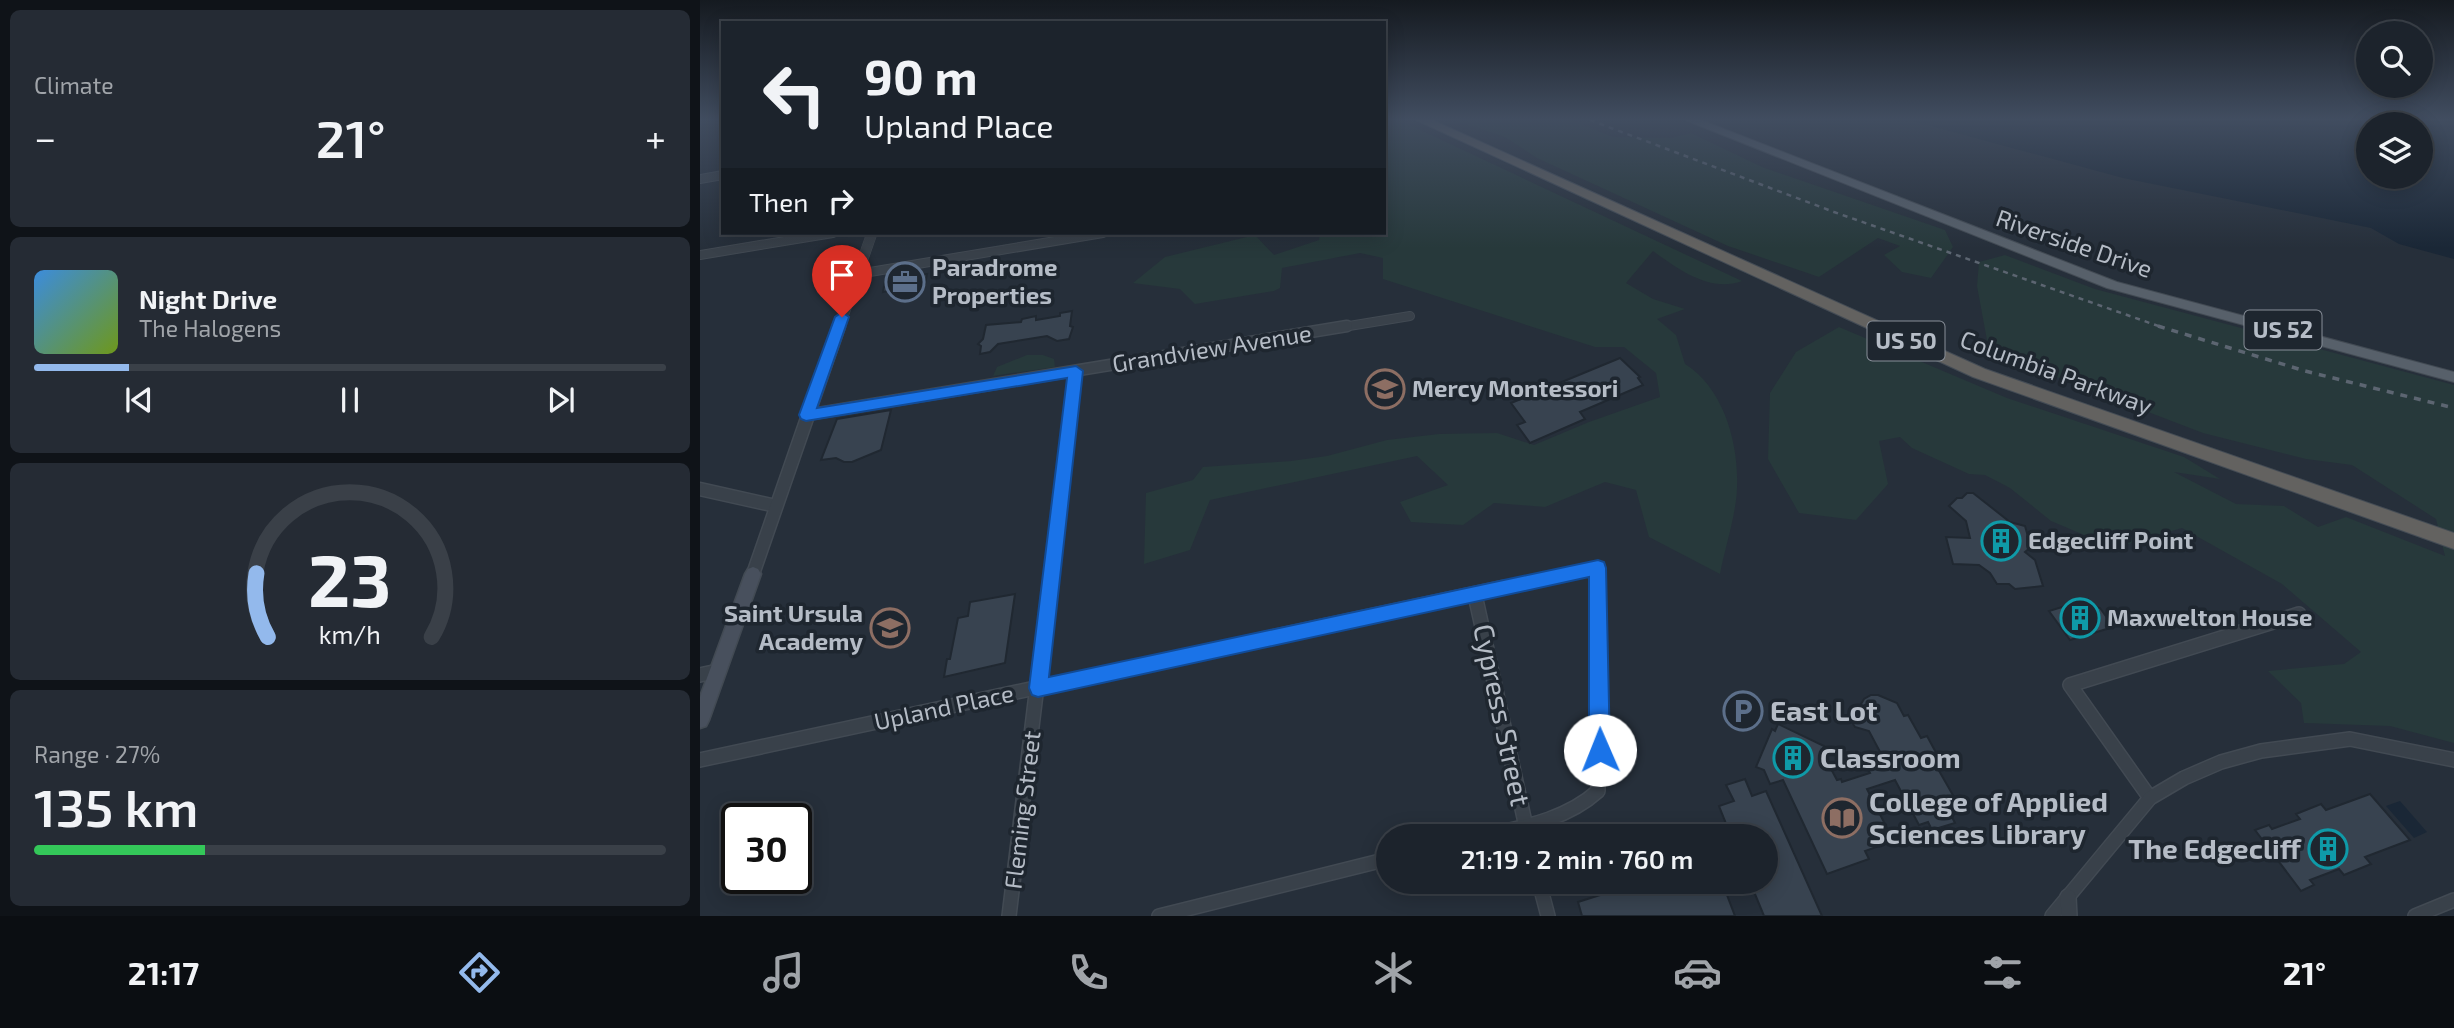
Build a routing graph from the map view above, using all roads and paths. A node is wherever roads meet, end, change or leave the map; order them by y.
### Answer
1 (1516, 163) edge
2 (1800, 163) edge
3 (721, 175) edge
4 (700, 179) edge
5 (821, 235) edge
6 (871, 235) edge
7 (1091, 235) edge
8 (700, 255) edge
9 (858, 274) junction
10 (1409, 316) dead end
11 (1076, 371) junction
12 (2454, 377) edge
13 (806, 415) junction
14 (700, 489) edge
15 (776, 506) junction
16 (2454, 541) edge
17 (753, 575) joint
18 (1475, 594) junction
19 (2299, 614) dead end
20 (718, 671) junction
21 (700, 675) edge
22 (1038, 688) junction
23 (700, 720) edge
24 (700, 760) edge
25 (2454, 760) edge
26 (2150, 798) junction
27 (1524, 824) edge
28 (1541, 824) edge
29 (1376, 862) edge
30 (1542, 894) edge
31 (2068, 897) junction
32 (2454, 900) edge
33 (1009, 916) edge
34 (1159, 916) edge
35 (1548, 916) edge
36 (2052, 916) edge
37 (2069, 916) edge
38 (2415, 916) edge

1 - 16 highway, Columbia Parkway / US 50
2 - 12 main road, Riverside Drive / US 52
3 - 4 street
5 - 8 street
6 - 9 street
7 - 9 street
9 - 13 street
10 - 11 street, Grandview Avenue
11 - 13 street, Grandview Avenue
11 - 22 street, Fleming Street
13 - 15 street
14 - 15 street
15 - 17 street
17 - 20 main road
18 - 22 street, Upland Place
18 - 27 street, Cypress Street
18 - 28 street, Upland Place
19 - 26 street
20 - 21 street
20 - 23 main road
22 - 24 street, Upland Place
22 - 33 street, Fleming Street
25 - 26 street
26 - 31 street
29 - 34 street
30 - 35 street
31 - 36 street
31 - 37 street
32 - 38 street

